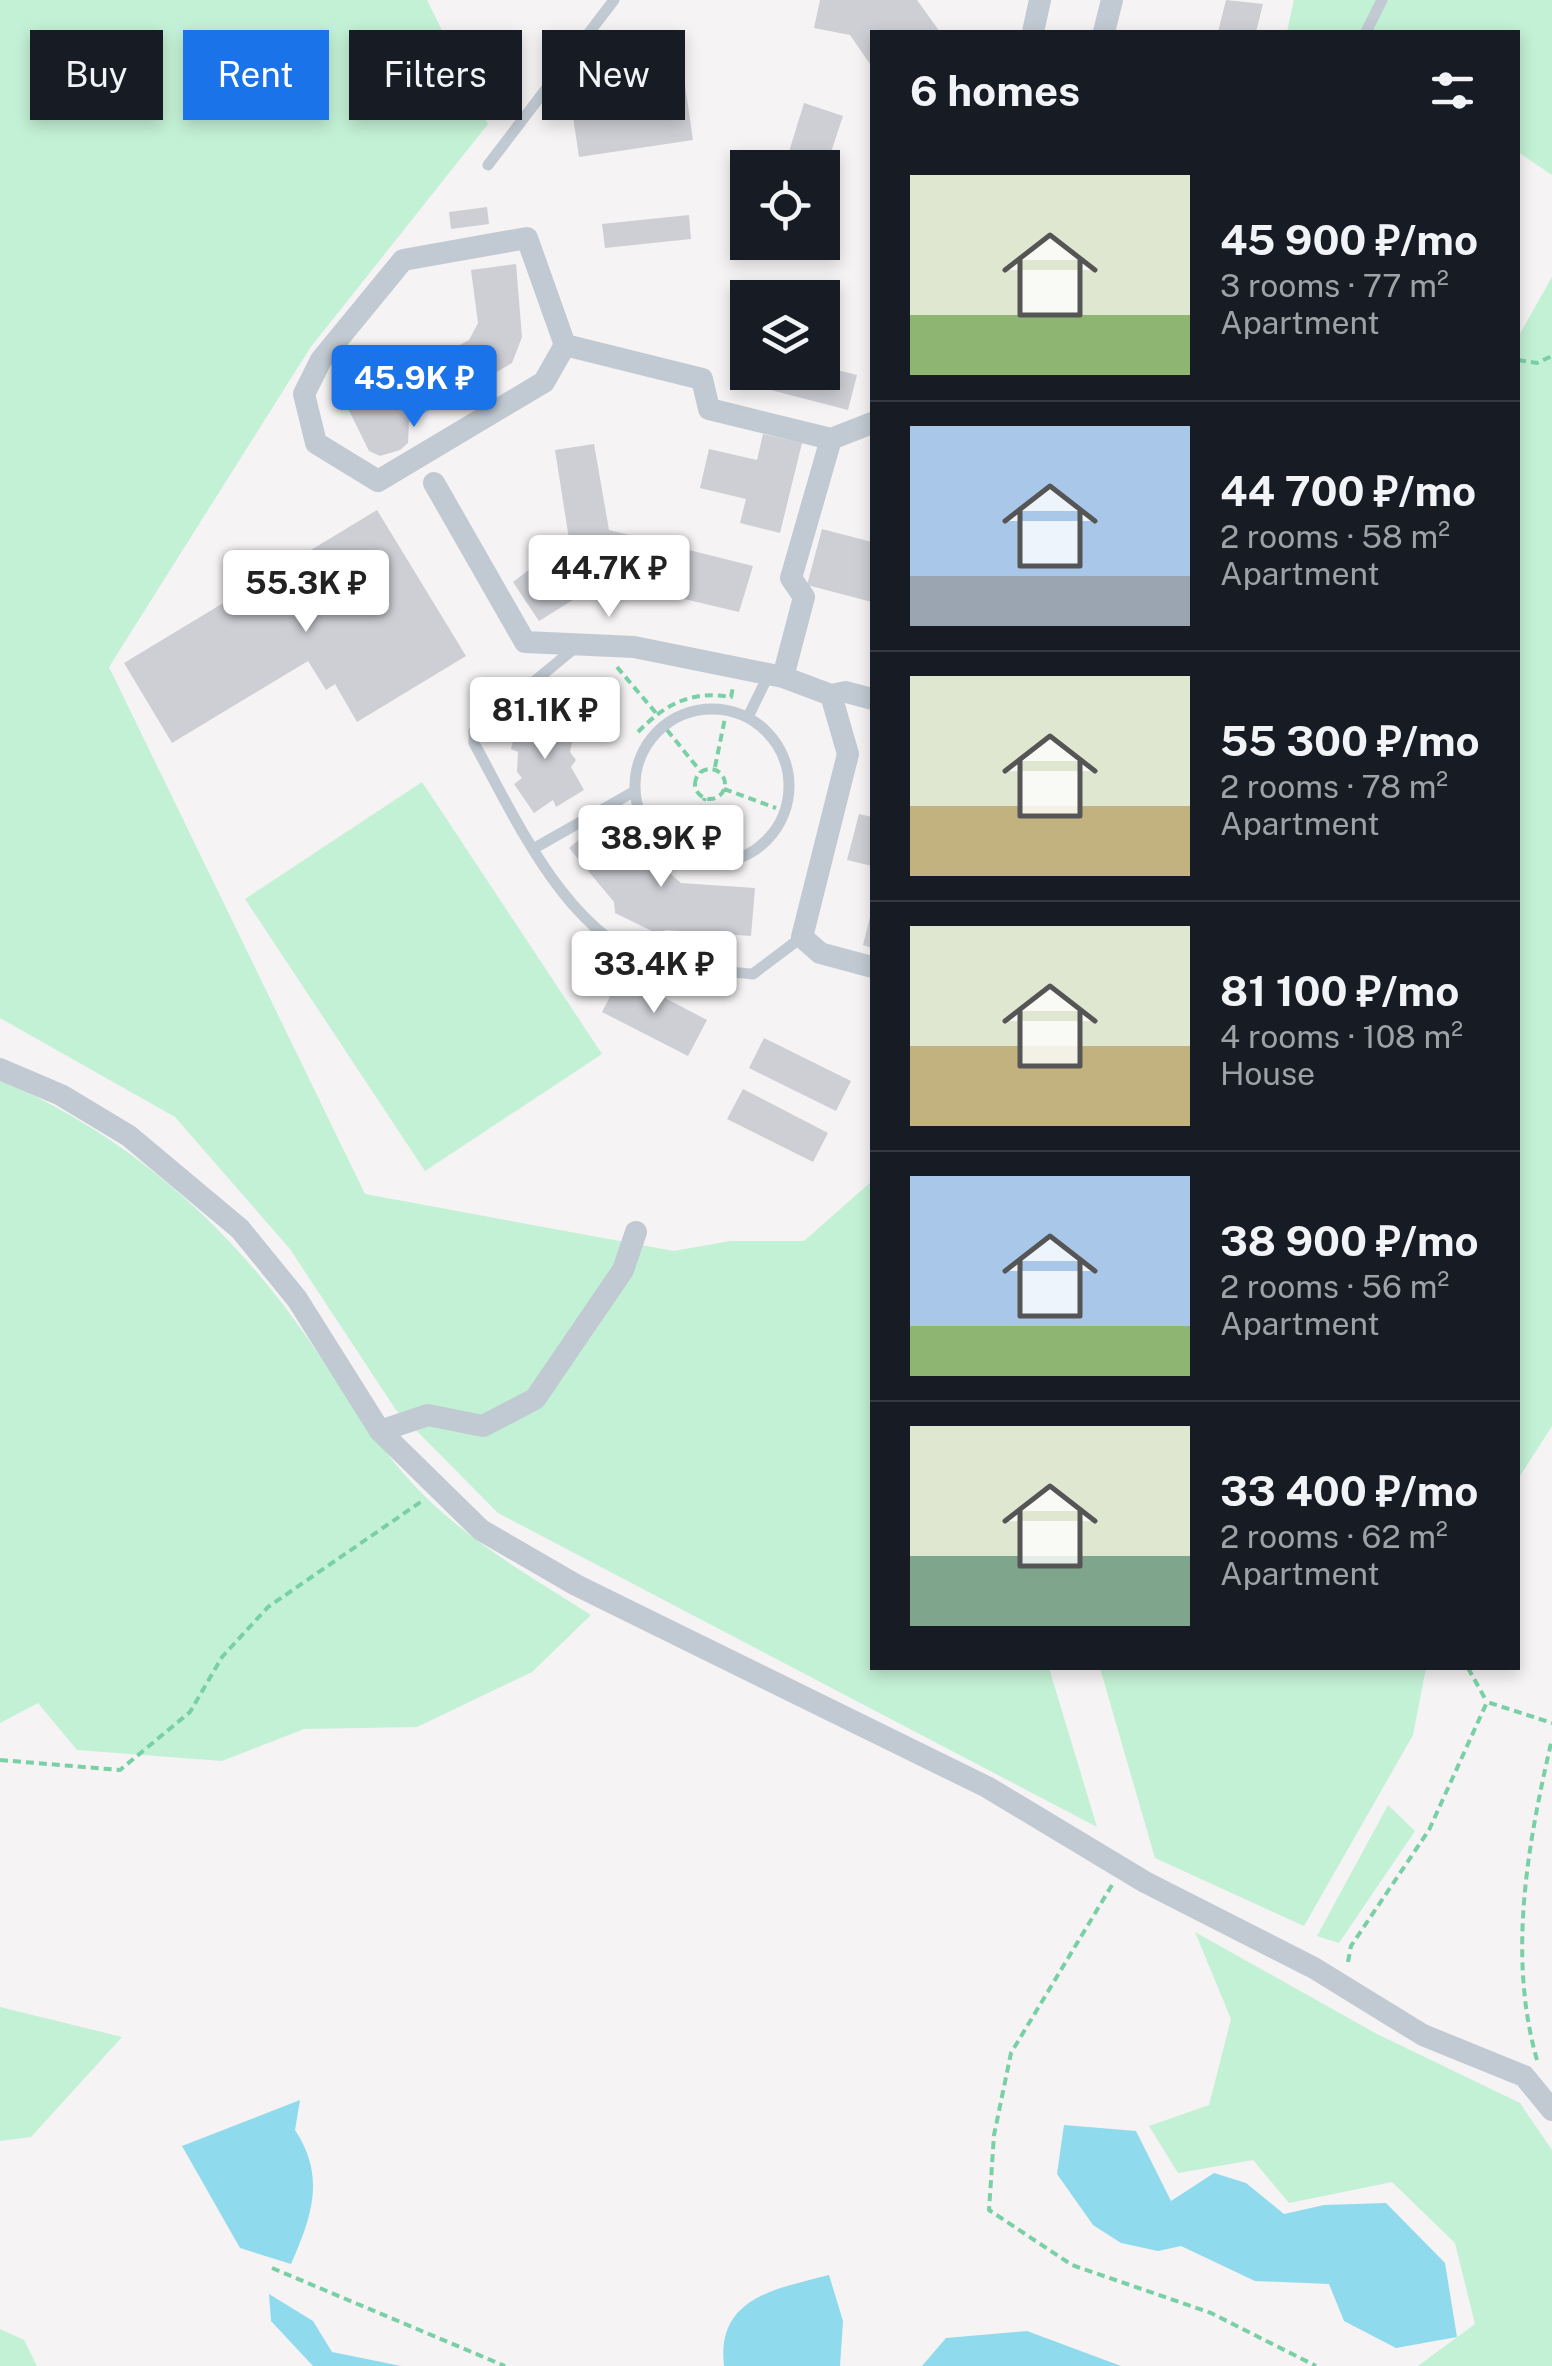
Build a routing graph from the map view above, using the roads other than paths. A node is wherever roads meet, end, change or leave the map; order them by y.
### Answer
1 (614, 0) edge
2 (1040, 0) edge
3 (1109, 0) edge
4 (1382, 0) edge
5 (1033, 30) edge
6 (1104, 30) edge
7 (1367, 30) edge
8 (488, 165) dead end
9 (565, 345) junction
10 (870, 425) edge
11 (832, 438) junction
12 (434, 483) dead end
13 (589, 645) junction
14 (776, 676) junction
15 (831, 695) junction
16 (870, 698) edge
17 (748, 717) junction
18 (635, 790) junction
19 (533, 849) junction
20 (802, 938) junction
21 (870, 966) edge
22 (0, 1069) edge
23 (636, 1232) dead end
24 (380, 1431) junction
25 (1552, 2110) edge

1 - 8 lane
2 - 5 street
3 - 6 street
4 - 7 lane
9 - 9 street
9 - 11 street
10 - 11 street
11 - 14 street
12 - 13 street
13 - 14 street
13 - 19 lane
14 - 15 street
14 - 17 lane
15 - 16 street
15 - 20 street
17 - 18 lane
17 - 18 lane
18 - 19 lane
19 - 20 lane
20 - 21 street
22 - 24 street
23 - 24 street
24 - 25 street

